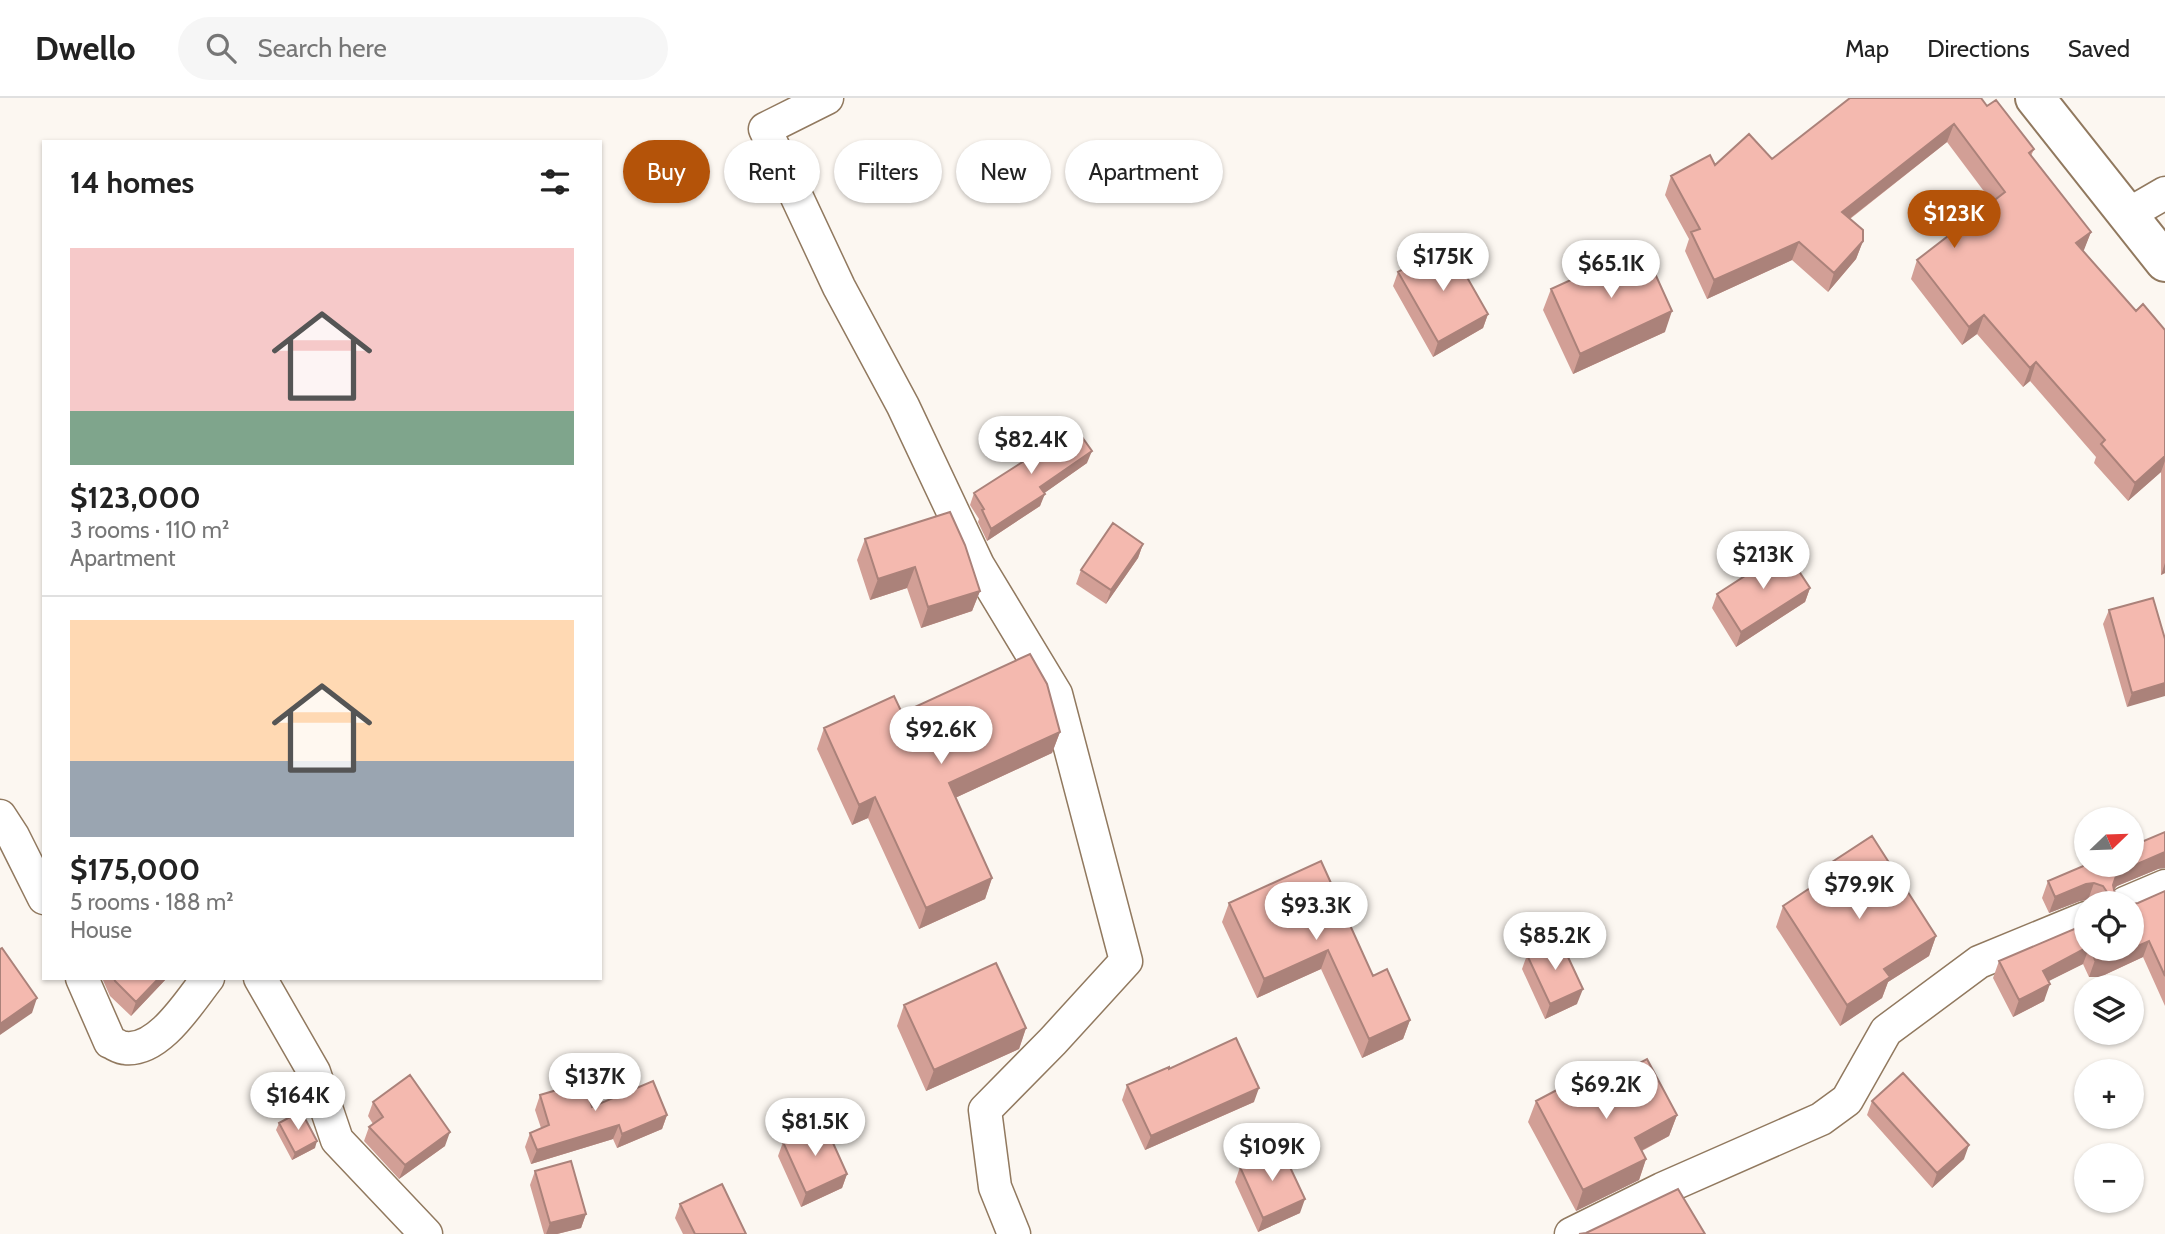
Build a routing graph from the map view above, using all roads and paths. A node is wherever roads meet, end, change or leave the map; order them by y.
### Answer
1 (827, 98) edge
2 (2035, 98) edge
3 (2165, 193) edge
4 (2127, 215) junction
5 (2165, 262) edge
6 (0, 816) edge
7 (2165, 886) edge
8 (42, 894) edge
9 (2144, 895) edge
10 (2074, 923) edge
11 (83, 980) edge
12 (206, 980) edge
13 (261, 980) edge
14 (426, 1234) edge
15 (1014, 1234) edge
16 (1571, 1234) edge

1 - 15 street
2 - 4 highway
3 - 4 street
4 - 5 highway
6 - 8 street
7 - 9 street
10 - 16 street
11 - 12 street
13 - 14 street

